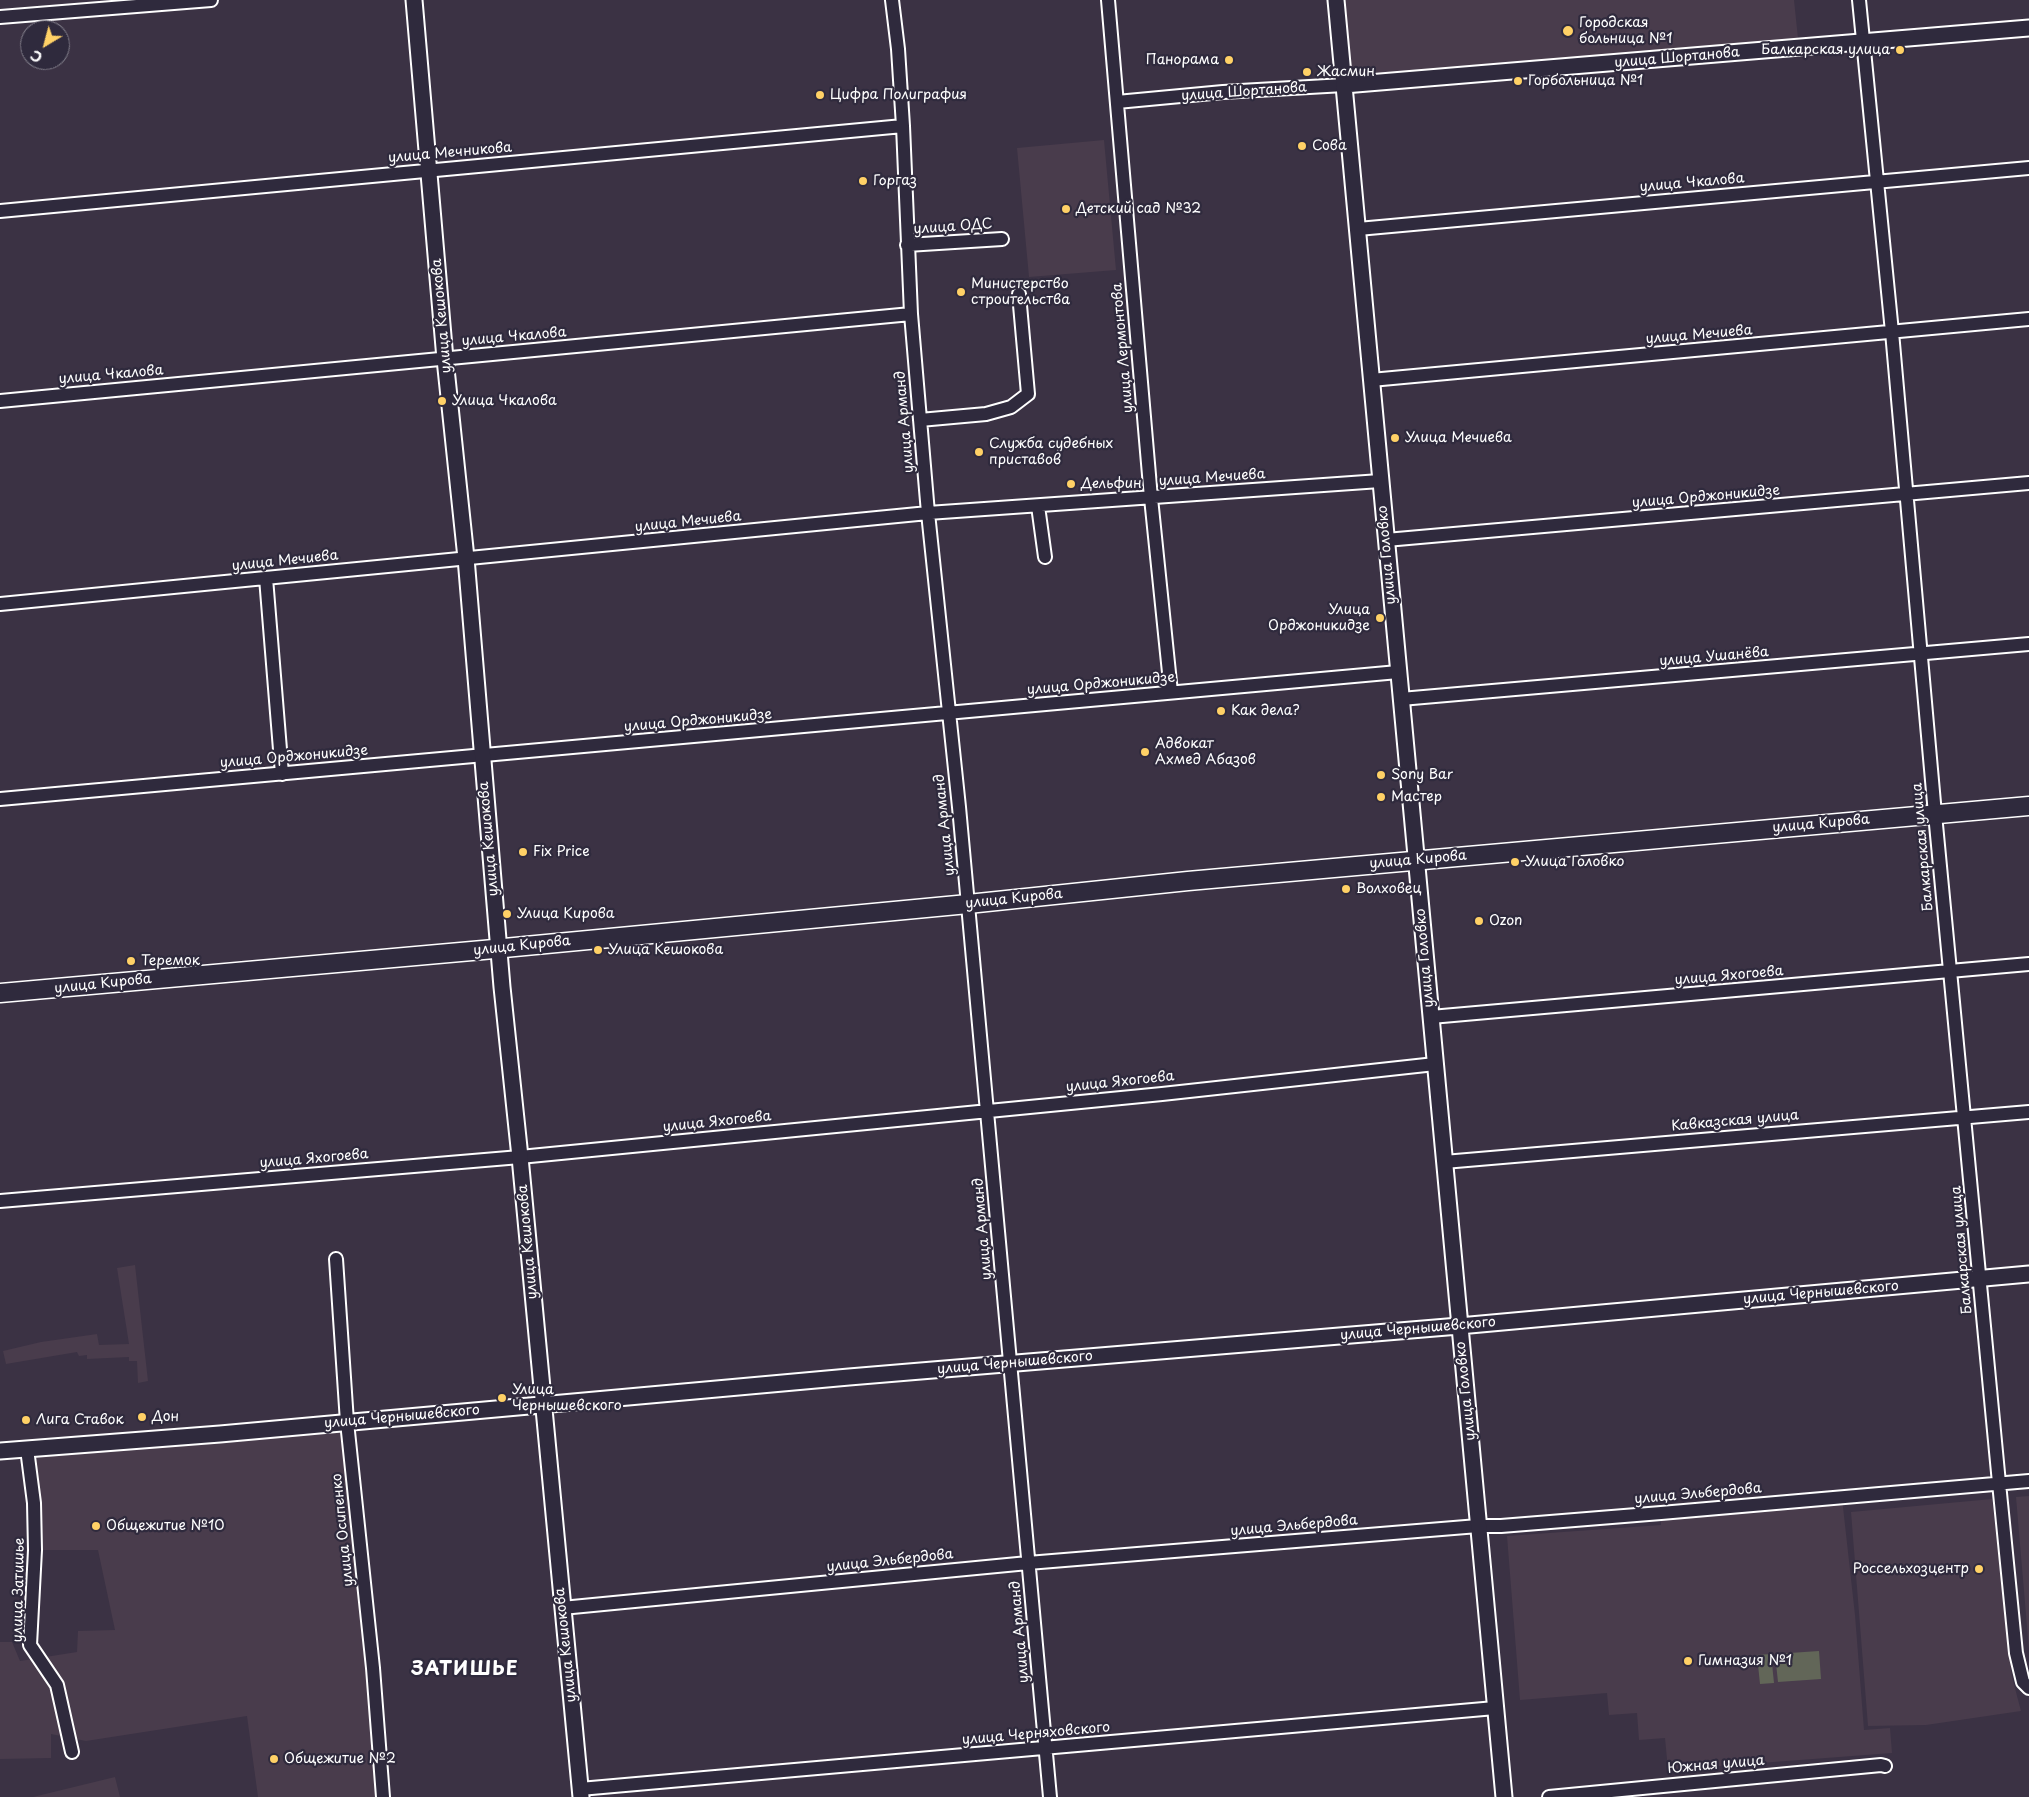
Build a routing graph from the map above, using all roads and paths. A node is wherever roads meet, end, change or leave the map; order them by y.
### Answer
1 (211, 0) edge
2 (414, 0) edge
3 (892, 0) edge
4 (1108, 0) edge
5 (1336, 0) edge
6 (1859, 0) edge
7 (0, 17) edge
8 (2029, 28) edge
9 (1863, 43) junction
10 (1344, 85) junction
11 (1116, 102) junction
12 (903, 126) junction
13 (2029, 168) edge
14 (429, 169) junction
15 (1877, 182) junction
16 (0, 211) edge
17 (1358, 229) junction
18 (1002, 239) dead end
19 (907, 245) junction
20 (1019, 294) dead end
21 (911, 314) junction
22 (2029, 319) edge
23 (1892, 332) junction
24 (445, 359) junction
25 (1371, 380) junction
26 (0, 401) edge
27 (920, 420) junction
28 (1380, 481) junction
29 (2029, 483) edge
30 (1907, 494) junction
31 (1151, 498) junction
32 (1038, 506) junction
33 (928, 513) junction
34 (1386, 540) junction
35 (1045, 557) dead end
36 (466, 558) junction
37 (266, 578) junction
38 (0, 604) edge
39 (2029, 644) edge
40 (1921, 653) junction
41 (1398, 672) junction
42 (1171, 692) junction
43 (1401, 699) junction
44 (949, 713) junction
45 (482, 755) junction
46 (282, 774) junction
47 (0, 799) edge
48 (2029, 806) edge
49 (1935, 814) junction
50 (1417, 861) junction
51 (968, 904) junction
52 (498, 948) junction
53 (2029, 964) edge
54 (1950, 971) junction
55 (0, 993) edge
56 (1431, 1017) junction
57 (1435, 1064) junction
58 (986, 1111) junction
59 (2029, 1112) edge
60 (1964, 1117) junction
61 (520, 1157) junction
62 (1444, 1162) junction
63 (0, 1201) edge
64 (336, 1259) dead end
65 (2029, 1274) edge
66 (1980, 1279) junction
67 (1459, 1326) junction
68 (1010, 1363) junction
69 (544, 1404) junction
70 (347, 1422) junction
71 (27, 1449) junction
72 (0, 1451) edge
73 (2029, 1481) edge
74 (1999, 1484) junction
75 (1478, 1526) junction
76 (1028, 1563) junction
77 (562, 1608) junction
78 (2029, 1688) edge
79 (1495, 1708) junction
80 (1045, 1748) junction
81 (72, 1752) dead end
82 (1884, 1766) dead end
83 (580, 1793) edge
84 (383, 1797) edge
85 (1050, 1797) edge
86 (1504, 1797) edge
87 (1549, 1797) edge

1 - 7 street
2 - 14 street, улица Кешокова
3 - 12 street, улица Арманд
4 - 11 street, улица Лермонтова
5 - 10 street, улица Головко
6 - 9 street, Балкарская улица
8 - 9 street, улица Шортанова
9 - 10 street, улица Шортанова
9 - 15 street, Балкарская улица
10 - 11 street, улица Шортанова
10 - 17 street, улица Головко
11 - 31 street, улица Лермонтова
12 - 14 street, улица Мечникова
12 - 19 street, улица Арманд
13 - 15 street, улица Чкалова
14 - 16 street, улица Мечникова
14 - 24 street, улица Кешокова
15 - 17 street, улица Чкалова
15 - 23 street, Балкарская улица
17 - 25 street, улица Головко
18 - 19 street, улица ОДС
19 - 21 street, улица Арманд
20 - 27 street
21 - 24 street, улица Чкалова
21 - 27 street, улица Арманд
22 - 23 street, улица Мечиева
23 - 25 street, улица Мечиева
23 - 30 street, Балкарская улица
24 - 26 street, улица Чкалова
24 - 36 street, улица Кешокова
25 - 28 street, улица Головко
27 - 33 street, улица Арманд
28 - 31 street, улица Мечиева
28 - 34 street, улица Головко
29 - 30 street, улица Орджоникидзе
30 - 34 street, улица Орджоникидзе
30 - 40 street, Балкарская улица
31 - 32 street, улица Мечиева
31 - 42 street, улица Лермонтова
32 - 33 street, улица Мечиева
32 - 35 street
33 - 36 street, улица Мечиева
33 - 44 street, улица Арманд
34 - 41 street, улица Головко
36 - 37 street, улица Мечиева
36 - 45 street, улица Кешокова
37 - 38 street, улица Мечиева
37 - 46 street
39 - 40 street, улица Ушанёва
40 - 43 street, улица Ушанёва
40 - 49 street, Балкарская улица
41 - 42 street, улица Орджоникидзе
41 - 43 street, улица Головко
42 - 44 street, улица Орджоникидзе
43 - 50 street, улица Головко
44 - 45 street, улица Орджоникидзе
44 - 51 street, улица Арманд
45 - 46 street, улица Орджоникидзе
45 - 52 street, улица Кешокова
46 - 47 street, улица Орджоникидзе
48 - 49 main road, улица Кирова
49 - 50 main road, улица Кирова
49 - 54 street, Балкарская улица
50 - 51 main road, улица Кирова
50 - 56 street, улица Головко
51 - 52 main road, улица Кирова
51 - 58 street, улица Арманд
52 - 55 main road, улица Кирова
52 - 61 street, улица Кешокова
53 - 54 street, улица Яхогоева
54 - 56 street, улица Яхогоева
54 - 60 street, Балкарская улица
56 - 57 street, улица Головко
57 - 58 street, улица Яхогоева
57 - 62 street, улица Головко
58 - 61 street, улица Яхогоева
58 - 68 street, улица Арманд
59 - 60 street, Кавказская улица
60 - 62 street, Кавказская улица
60 - 66 street, Балкарская улица
61 - 63 street, улица Яхогоева
61 - 69 street, улица Кешокова
62 - 67 street, улица Головко
64 - 70 street, улица Осипенко
65 - 66 street, улица Чернышевского
66 - 67 street, улица Чернышевского
66 - 74 street, Балкарская улица
67 - 68 street, улица Чернышевского
67 - 75 street, улица Головко
68 - 69 street, улица Чернышевского
68 - 76 street, улица Арманд
69 - 70 street, улица Чернышевского
69 - 77 street, улица Кешокова
70 - 71 street, улица Чернышевского
70 - 84 street, улица Осипенко
71 - 72 street, улица Чернышевского
71 - 81 street, улица Затишье
73 - 74 street, улица Эльбердова
74 - 75 street, улица Эльбердова
74 - 78 street, Балкарская улица
75 - 76 street, улица Эльбердова
75 - 79 street, улица Головко
76 - 77 street, улица Эльбердова
76 - 80 street, улица Арманд
77 - 83 street, улица Кешокова
79 - 80 street, улица Черняховского
79 - 86 street, улица Головко
80 - 83 street, улица Черняховского
80 - 85 street, улица Арманд
82 - 87 street, Южная улица

